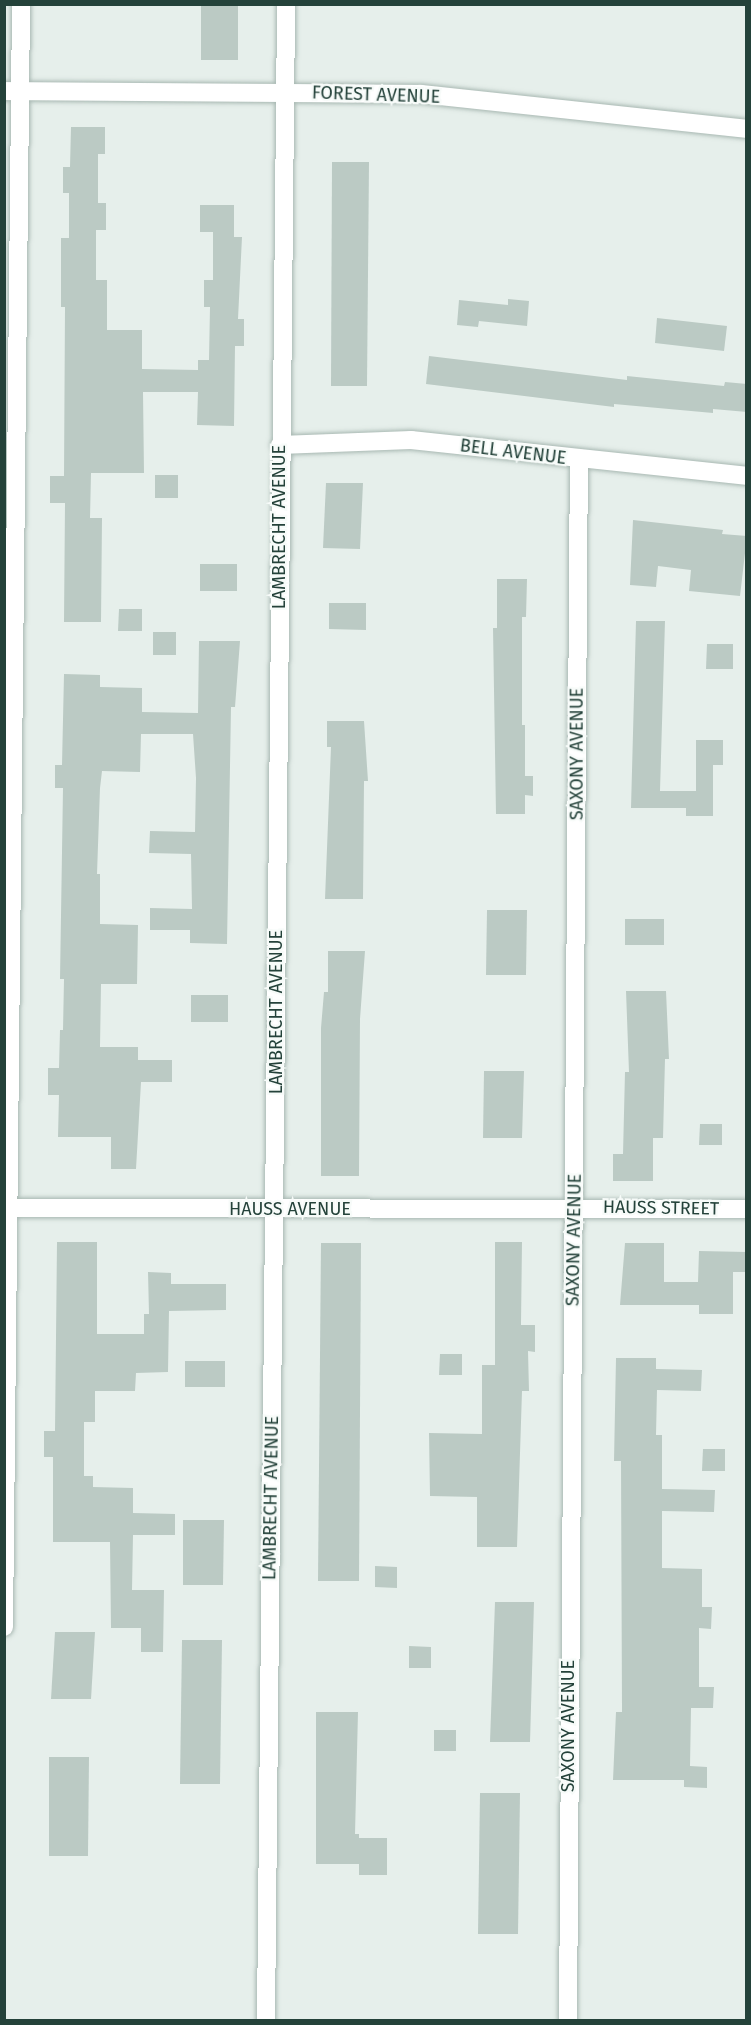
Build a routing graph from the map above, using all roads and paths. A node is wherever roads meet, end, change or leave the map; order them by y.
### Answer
1 (21, 4) edge
2 (286, 4) edge
3 (285, 90) junction
4 (12, 91) edge
5 (747, 129) edge
6 (280, 445) junction
7 (579, 460) junction
8 (747, 476) edge
9 (575, 1207) junction
10 (6, 1208) edge
11 (274, 1209) junction
12 (747, 1209) edge
13 (4, 1628) edge
14 (266, 2020) edge
15 (568, 2020) edge

1 - 4 street
2 - 3 street, LAMBRECHT AVENUE
3 - 4 street, FOREST AVENUE
3 - 5 street, FOREST AVENUE
3 - 6 street, LAMBRECHT AVENUE
4 - 10 street
6 - 7 street, BELL AVENUE
6 - 11 street, LAMBRECHT AVENUE
7 - 8 street, BELL AVENUE
7 - 9 street, SAXONY AVENUE
9 - 11 street, HAUSS AVENUE
9 - 12 street, HAUSS STREET
9 - 15 street, SAXONY AVENUE
10 - 11 street, HAUSS AVENUE
10 - 13 street
11 - 14 street, LAMBRECHT AVENUE

